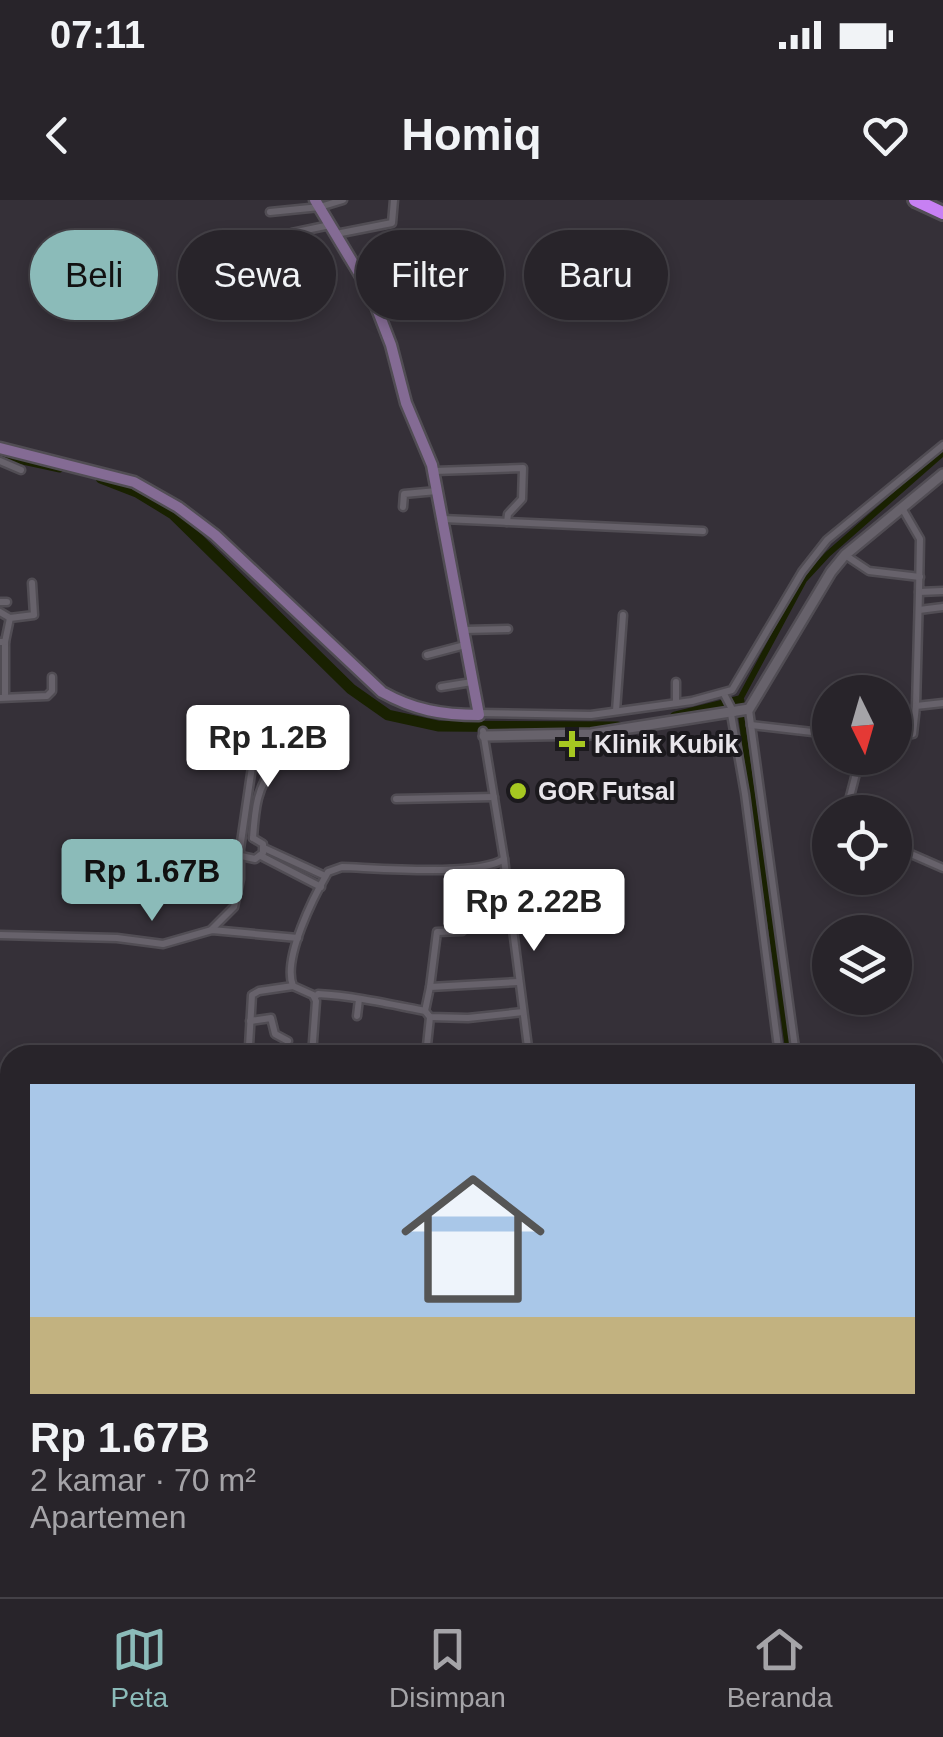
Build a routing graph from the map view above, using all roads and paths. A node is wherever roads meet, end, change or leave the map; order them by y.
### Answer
1 (343, 200) edge
2 (394, 200) edge
3 (915, 200) edge
4 (317, 203) edge
5 (270, 212) dead end
6 (943, 213) edge
7 (334, 229) junction
8 (324, 230) edge
9 (943, 445) edge
10 (0, 448) edge
11 (0, 461) edge
12 (20, 470) dead end
13 (433, 471) junction
14 (943, 474) edge
15 (438, 491) junction
16 (403, 506) dead end
17 (902, 508) junction
18 (443, 519) junction
19 (507, 522) junction
20 (702, 532) dead end
21 (846, 556) junction
22 (920, 578) junction
23 (32, 583) dead end
24 (943, 591) edge
25 (919, 592) junction
26 (943, 607) edge
27 (919, 610) junction
28 (0, 612) edge
29 (623, 615) dead end
30 (10, 618) junction
31 (508, 629) dead end
32 (464, 630) junction
33 (3, 642) edge
34 (466, 644) junction
35 (427, 656) dead end
36 (52, 677) dead end
37 (473, 682) junction
38 (676, 682) dead end
39 (442, 687) dead end
40 (725, 696) junction
41 (3, 697) edge
42 (943, 702) edge
43 (676, 703) junction
44 (916, 706) junction
45 (616, 711) junction
46 (738, 712) junction
47 (479, 715) junction
48 (750, 724) junction
49 (206, 725) dead end
50 (812, 732) edge
51 (483, 733) junction
52 (912, 734) edge
53 (259, 752) junction
54 (254, 771) junction
55 (266, 774) junction
56 (494, 796) junction
57 (396, 799) dead end
58 (253, 838) junction
59 (243, 840) junction
60 (262, 852) junction
61 (912, 854) edge
62 (242, 856) junction
63 (504, 859) junction
64 (943, 868) edge
65 (325, 876) junction
66 (321, 886) junction
67 (511, 915) junction
68 (212, 930) junction
69 (0, 935) edge
70 (298, 938) junction
71 (518, 982) junction
72 (293, 986) junction
73 (430, 987) junction
74 (315, 997) junction
75 (359, 999) junction
76 (522, 1012) junction
77 (428, 1014) junction
78 (357, 1016) dead end
79 (250, 1021) junction
80 (288, 1041) dead end
81 (249, 1045) edge
82 (313, 1045) edge
83 (426, 1045) edge
84 (527, 1045) edge
85 (778, 1045) edge
86 (795, 1045) edge

1 - 4 street
2 - 7 street
3 - 6 highway
4 - 5 street
4 - 7 main road
7 - 8 street
7 - 13 main road
9 - 40 street
10 - 47 main road
11 - 12 street
13 - 15 main road
13 - 19 street
14 - 17 street
15 - 16 street
15 - 18 main road
17 - 21 street
17 - 22 street
18 - 19 street
18 - 32 main road
19 - 20 street
21 - 22 street
21 - 46 street
22 - 25 street
23 - 30 street
24 - 25 street
25 - 27 street
26 - 27 street
27 - 44 street
28 - 30 street
29 - 45 street
30 - 33 street
31 - 32 street
32 - 34 main road
33 - 41 street
34 - 35 street
34 - 37 main road
36 - 41 street
37 - 39 street
37 - 47 main road
38 - 43 street
40 - 43 street
40 - 46 street
42 - 44 street
43 - 45 street
44 - 52 street
45 - 47 street
46 - 48 street
46 - 51 street
46 - 85 street
47 - 51 street
48 - 50 street
48 - 86 street
49 - 53 street
51 - 56 street
53 - 54 street
53 - 55 street
54 - 55 street
54 - 59 street
55 - 58 street
56 - 57 street
56 - 63 street
58 - 59 street
58 - 60 street
59 - 62 street
60 - 62 street
60 - 65 street
60 - 66 street
61 - 64 street
62 - 68 street
63 - 65 street
63 - 67 street
65 - 66 street
66 - 70 street
67 - 71 street
67 - 73 street
68 - 69 street
68 - 70 street
70 - 72 street
71 - 73 street
71 - 76 street
72 - 74 street
72 - 79 street
73 - 77 street
74 - 75 street
74 - 82 street
75 - 77 street
75 - 78 street
76 - 77 street
76 - 84 street
77 - 83 street
79 - 80 street
79 - 81 street

